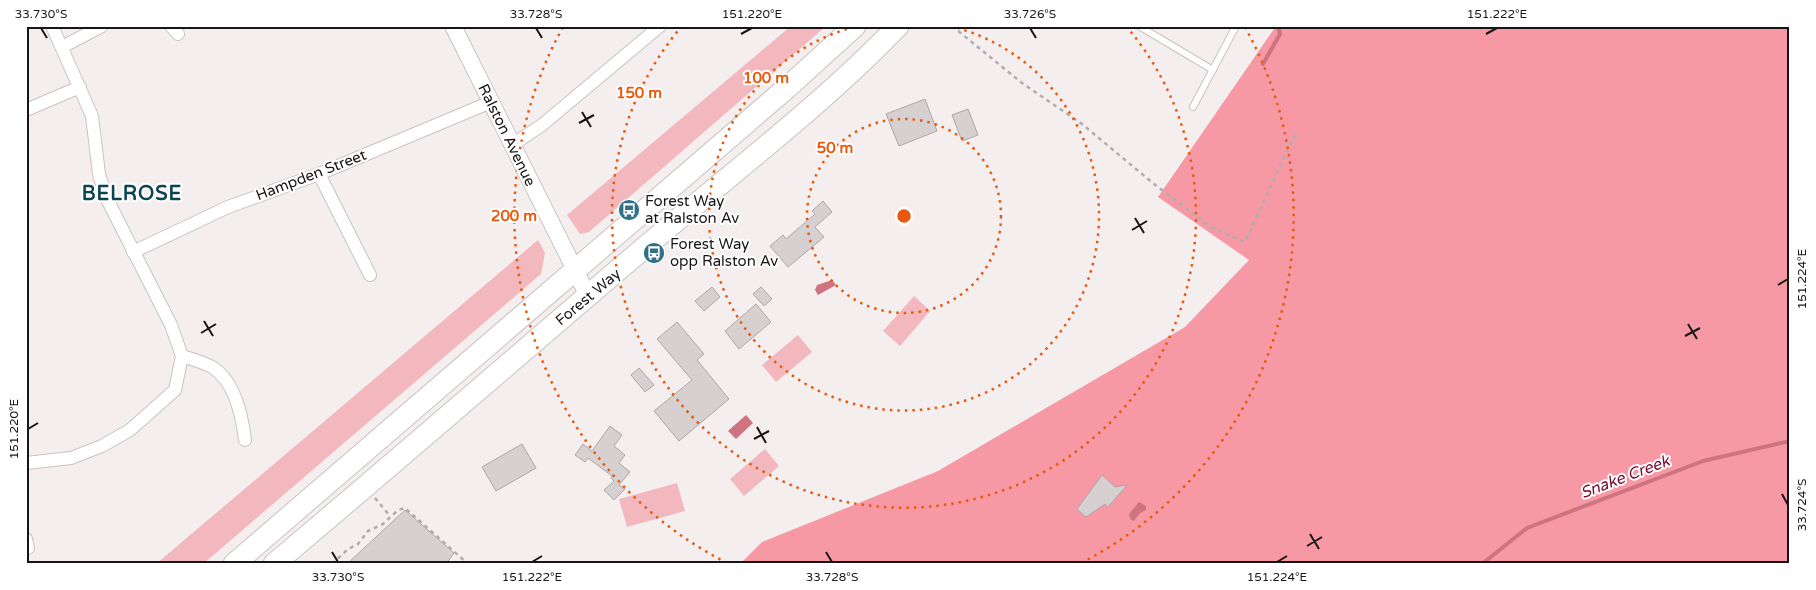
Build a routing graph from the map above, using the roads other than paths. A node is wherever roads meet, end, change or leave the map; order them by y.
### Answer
1 (52, 26) edge
2 (102, 26) edge
3 (453, 26) edge
4 (855, 26) edge
5 (898, 26) edge
6 (1139, 26) edge
7 (1236, 26) edge
8 (656, 28) edge
9 (62, 47) junction
10 (1212, 70) junction
11 (80, 87) junction
12 (490, 102) junction
13 (1193, 108) dead end
14 (26, 110) edge
15 (512, 145) junction
16 (319, 174) junction
17 (133, 252) junction
18 (576, 271) junction
19 (370, 275) dead end
20 (588, 296) junction
21 (182, 356) junction
22 (244, 440) dead end
23 (26, 463) edge
24 (234, 564) edge
25 (274, 564) edge

1 - 9 street
2 - 9 street
3 - 12 street, Ralston Avenue
4 - 18 main road, Forest Way
5 - 20 main road, Forest Way
6 - 10 lane
7 - 10 lane
8 - 15 street
9 - 11 street
10 - 13 lane
11 - 14 street
11 - 17 street
12 - 15 street, Ralston Avenue
12 - 16 street, Hampden Street
15 - 18 street, Ralston Avenue
16 - 17 street, Hampden Street
16 - 19 street
17 - 21 street
18 - 20 street, Ralston Avenue
18 - 24 main road, Forest Way
20 - 25 main road, Forest Way
21 - 22 street
21 - 23 street

